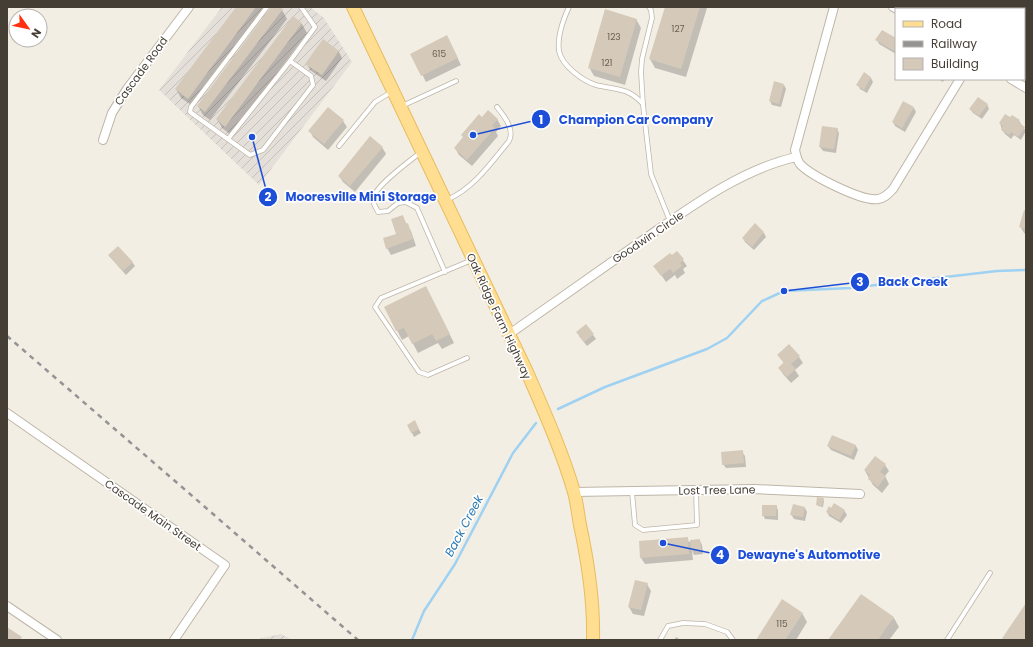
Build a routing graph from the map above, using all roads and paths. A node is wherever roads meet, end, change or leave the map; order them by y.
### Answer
1 (189, 7) edge
2 (268, 7) edge
3 (301, 7) edge
4 (353, 7) edge
5 (569, 7) edge
6 (649, 7) edge
7 (834, 7) edge
8 (290, 61) junction
9 (959, 80) edge
10 (1014, 80) edge
11 (456, 81) dead end
12 (1026, 88) edge
13 (393, 91) junction
14 (643, 104) junction
15 (400, 106) junction
16 (496, 107) dead end
17 (228, 139) junction
18 (103, 140) dead end
19 (339, 146) dead end
20 (422, 152) junction
21 (796, 157) junction
22 (445, 201) junction
23 (670, 221) junction
24 (473, 260) junction
25 (444, 272) junction
26 (508, 335) junction
27 (467, 358) dead end
28 (7, 412) edge
29 (696, 490) junction
30 (574, 492) junction
31 (632, 492) junction
32 (860, 494) dead end
33 (990, 573) dead end
34 (7, 606) edge
35 (57, 640) edge
36 (174, 640) edge
37 (593, 640) edge
38 (660, 640) edge
39 (733, 640) edge
40 (947, 640) edge

1 - 18 street, Cascade Road
2 - 17 lane
3 - 8 lane
4 - 13 main road, Oak Ridge Farm Highway
5 - 14 lane
6 - 14 lane
7 - 21 street
8 - 17 lane
8 - 17 lane
9 - 21 street
10 - 12 street
11 - 15 lane
13 - 15 main road, Oak Ridge Farm Highway
13 - 19 lane
14 - 23 lane
15 - 20 main road, Oak Ridge Farm Highway
16 - 22 lane
20 - 22 main road, Oak Ridge Farm Highway
20 - 25 lane
21 - 23 street, Goodwin Circle
22 - 24 main road, Oak Ridge Farm Highway
23 - 26 street, Goodwin Circle
24 - 25 lane
24 - 26 main road, Oak Ridge Farm Highway
25 - 27 lane
26 - 30 main road, Oak Ridge Farm Highway
28 - 36 street, Cascade Main Street
29 - 31 street, Lost Tree Lane
29 - 31 lane
29 - 32 street, Lost Tree Lane
30 - 31 street, Lost Tree Lane
30 - 37 main road, Oak Ridge Farm Highway
33 - 40 lane
34 - 35 street
38 - 39 lane

